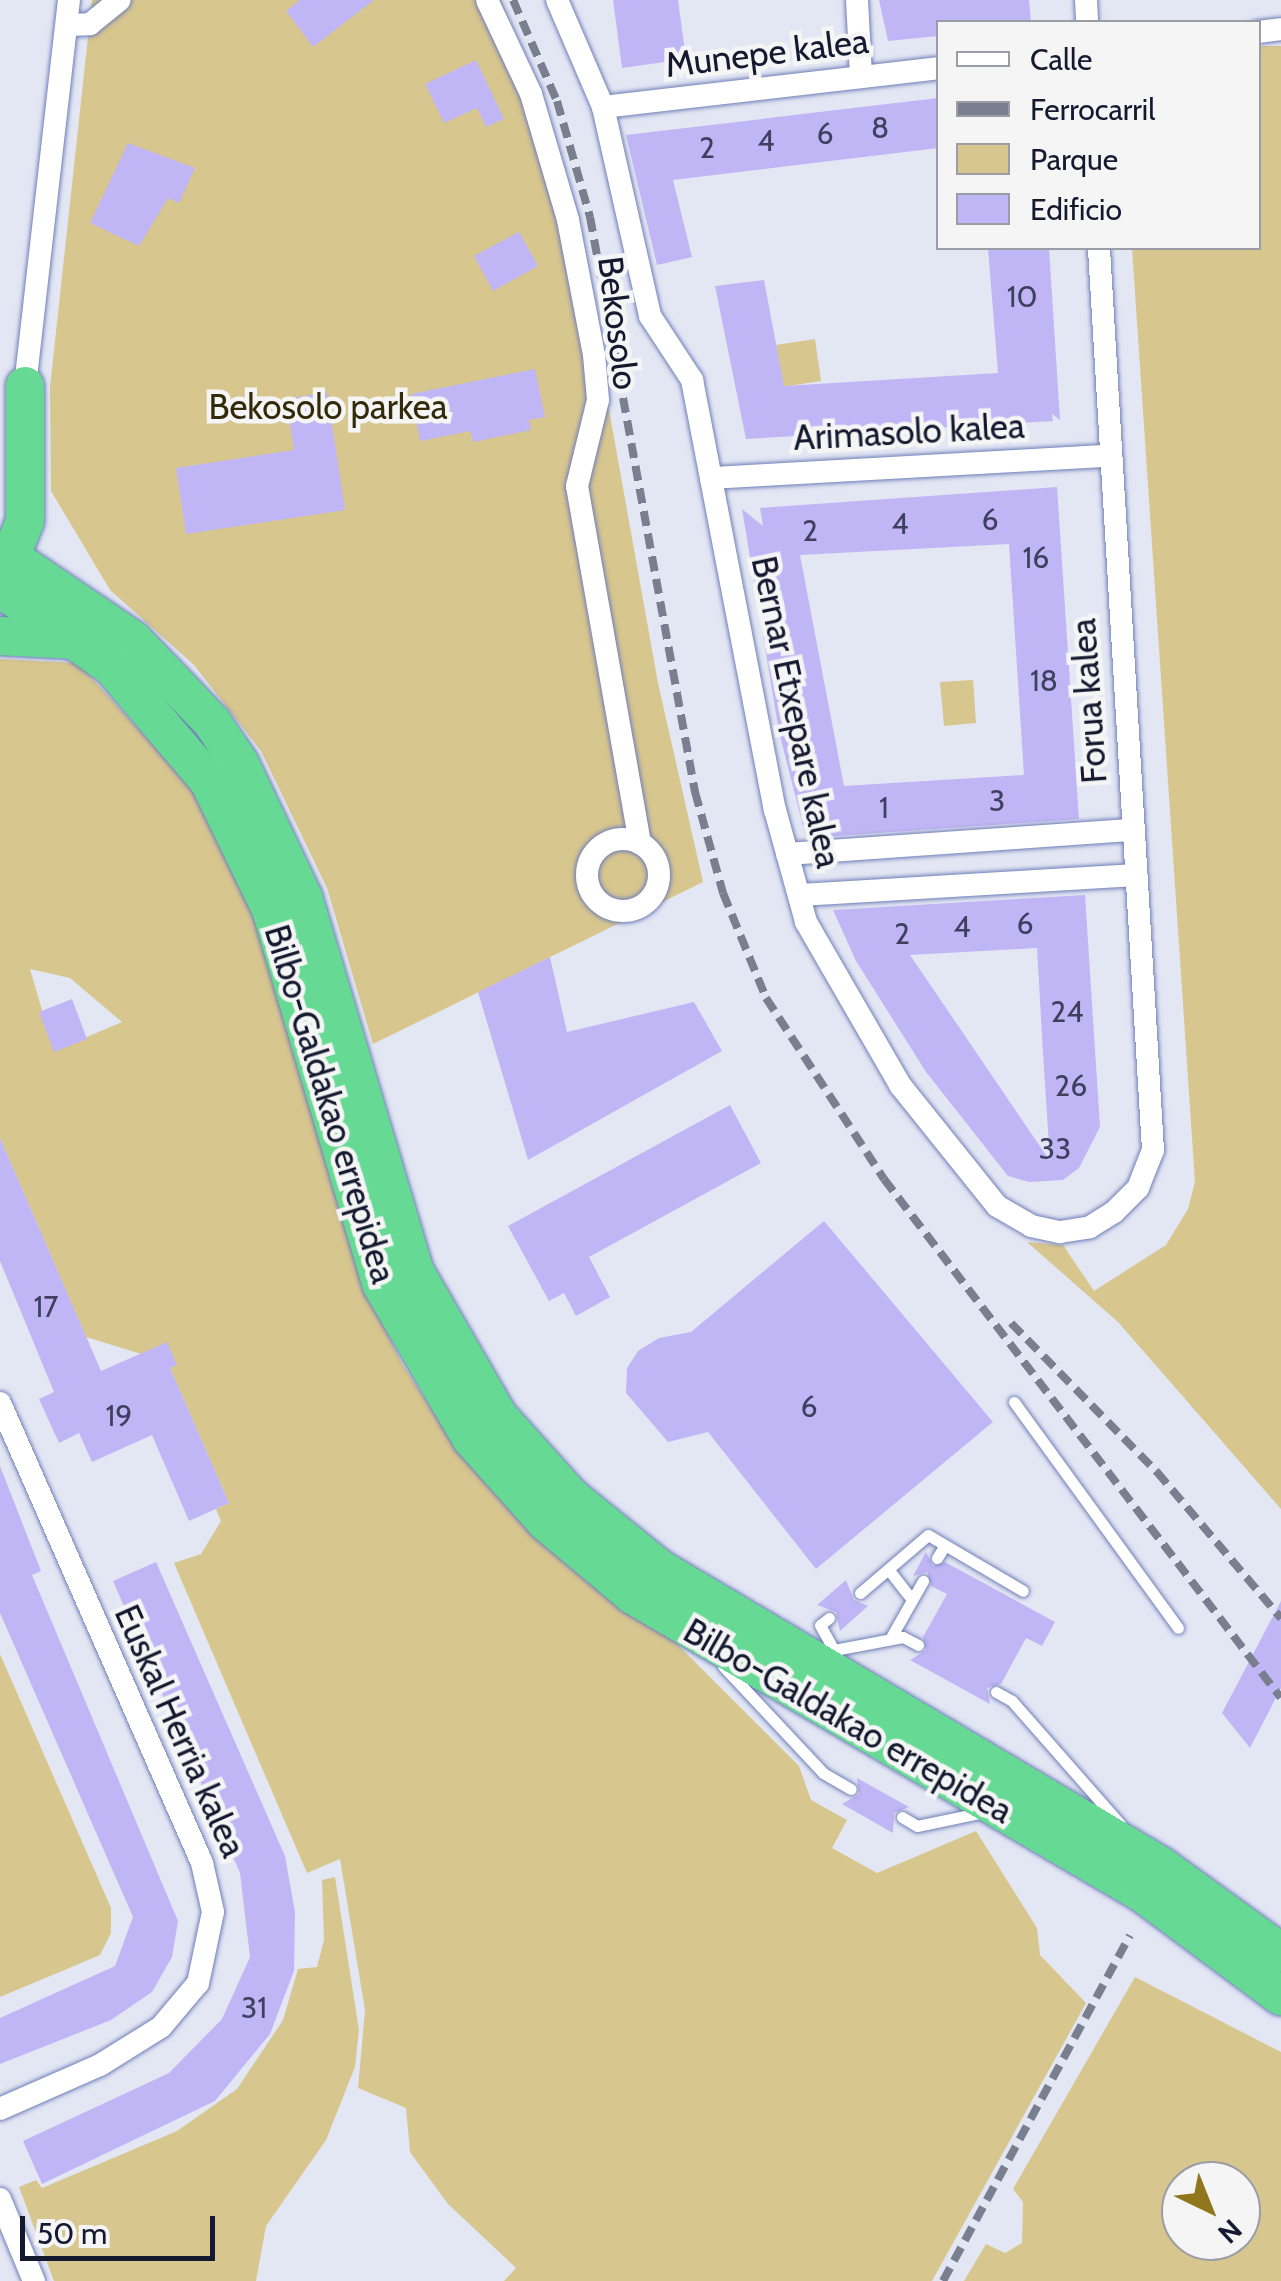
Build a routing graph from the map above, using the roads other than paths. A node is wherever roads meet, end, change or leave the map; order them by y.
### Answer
1 (70, 0) edge
2 (120, 0) edge
3 (487, 0) edge
4 (558, 0) edge
5 (856, 0) edge
6 (67, 26) junction
7 (936, 68) edge
8 (861, 77) junction
9 (603, 107) junction
10 (1099, 250) edge
11 (25, 386) junction
12 (0, 423) edge
13 (1110, 456) junction
14 (712, 478) junction
15 (12, 484) edge
16 (3, 569) edge
17 (85, 624) junction
18 (0, 636) edge
19 (1133, 830) junction
20 (640, 843) dead end
21 (787, 854) junction
22 (1136, 875) junction
23 (800, 895) junction
24 (1153, 1150) joint
25 (1014, 1402) dead end
26 (0, 1403) edge
27 (945, 1545) junction
28 (937, 1558) dead end
29 (888, 1569) junction
30 (923, 1581) dead end
31 (1023, 1591) dead end
32 (860, 1593) dead end
33 (912, 1600) junction
34 (829, 1618) dead end
35 (681, 1624) junction
36 (1178, 1628) dead end
37 (890, 1639) junction
38 (918, 1646) dead end
39 (826, 1657) junction
40 (996, 1692) dead end
41 (851, 1789) dead end
42 (996, 1807) junction
43 (902, 1817) dead end
44 (1148, 1858) junction
45 (1281, 1953) edge
46 (1281, 1996) edge
47 (0, 2109) edge
48 (0, 2199) edge
49 (34, 2281) edge

1 - 6 street
2 - 6 street
3 - 20 street, Bekosolo
4 - 9 street, Bernar Etxepare kalea
5 - 8 street
6 - 11 street
7 - 8 street, Munepe kalea
8 - 9 street, Munepe kalea
9 - 14 street, Bernar Etxepare kalea
10 - 13 street, Forua kalea
11 - 12 highway
11 - 15 highway
13 - 14 street, Arimasolo kalea
13 - 19 street, Forua kalea
14 - 21 street, Bernar Etxepare kalea
15 - 16 highway
15 - 17 highway
16 - 17 highway, Bilbo-Galdakao errepidea
17 - 18 highway
17 - 35 highway, Bilbo-Galdakao errepidea
17 - 39 highway, Bilbo-Galdakao errepidea
19 - 21 street
19 - 22 street, Forua kalea
21 - 23 street, Bernar Etxepare kalea
22 - 23 street
22 - 24 street, Forua kalea
23 - 24 street, Bernar Etxepare kalea
25 - 36 lane
26 - 47 street, Euskal Herria kalea
27 - 28 lane
27 - 29 lane
27 - 31 lane
29 - 32 lane
29 - 33 lane
30 - 33 lane
33 - 37 lane
34 - 39 lane
35 - 41 lane
35 - 42 highway, Bilbo-Galdakao errepidea
37 - 38 lane
37 - 39 lane
39 - 44 highway, Bilbo-Galdakao errepidea
40 - 44 lane
42 - 43 lane
42 - 46 highway, Bilbo-Galdakao errepidea
44 - 45 highway, Bilbo-Galdakao errepidea
48 - 49 street

